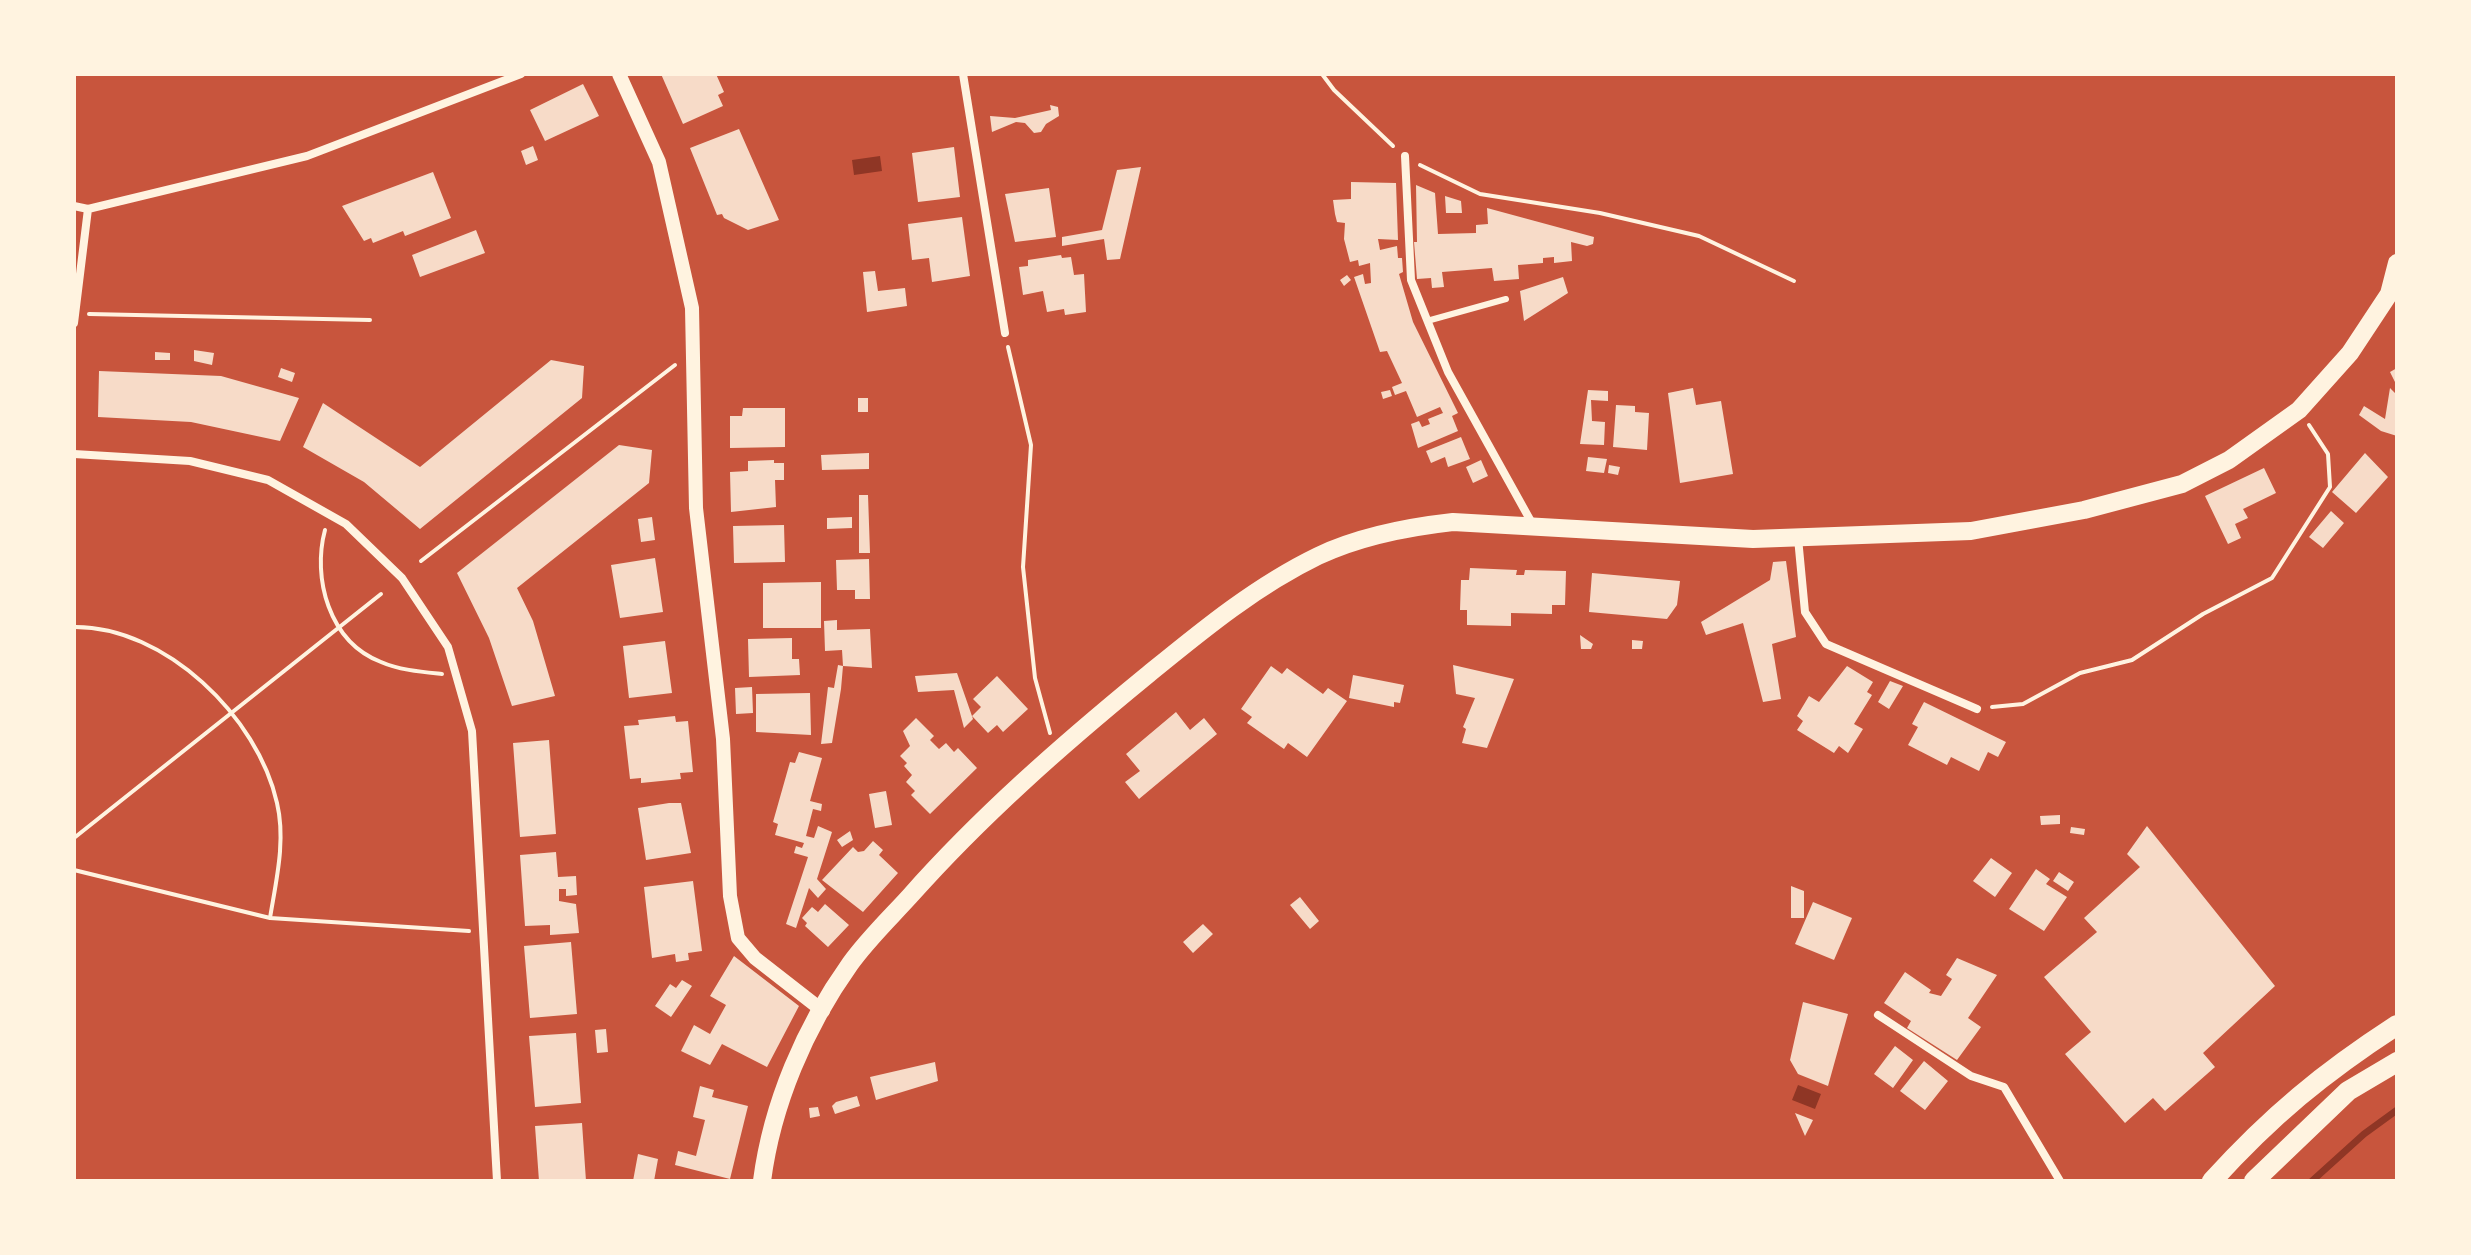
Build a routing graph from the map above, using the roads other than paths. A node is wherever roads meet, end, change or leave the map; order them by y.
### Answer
1 (521, 74) edge
2 (619, 74) edge
3 (963, 74) edge
4 (1405, 156) road end
5 (74, 206) edge
6 (88, 209) junction
7 (2397, 263) edge
8 (2393, 296) edge
9 (1506, 299) dead end
10 (75, 319) edge
11 (1427, 321) junction
12 (1005, 333) road end
13 (74, 454) edge
14 (1533, 525) junction
15 (1798, 538) junction
16 (1977, 709) road end
17 (823, 1011) junction
18 (1878, 1015) dead end
19 (2397, 1025) edge
20 (2397, 1062) edge
21 (497, 1181) edge
22 (762, 1181) edge
23 (2060, 1181) edge
24 (2212, 1181) edge
25 (2254, 1181) edge

1 - 6 street
2 - 17 street
3 - 12 street
4 - 11 street
5 - 6 street
6 - 10 street
7 - 8 main road
8 - 15 main road
9 - 11 lane
11 - 14 street
13 - 21 street
14 - 15 main road
14 - 17 main road
15 - 16 street
17 - 22 main road
18 - 23 street
19 - 24 highway
20 - 25 highway

